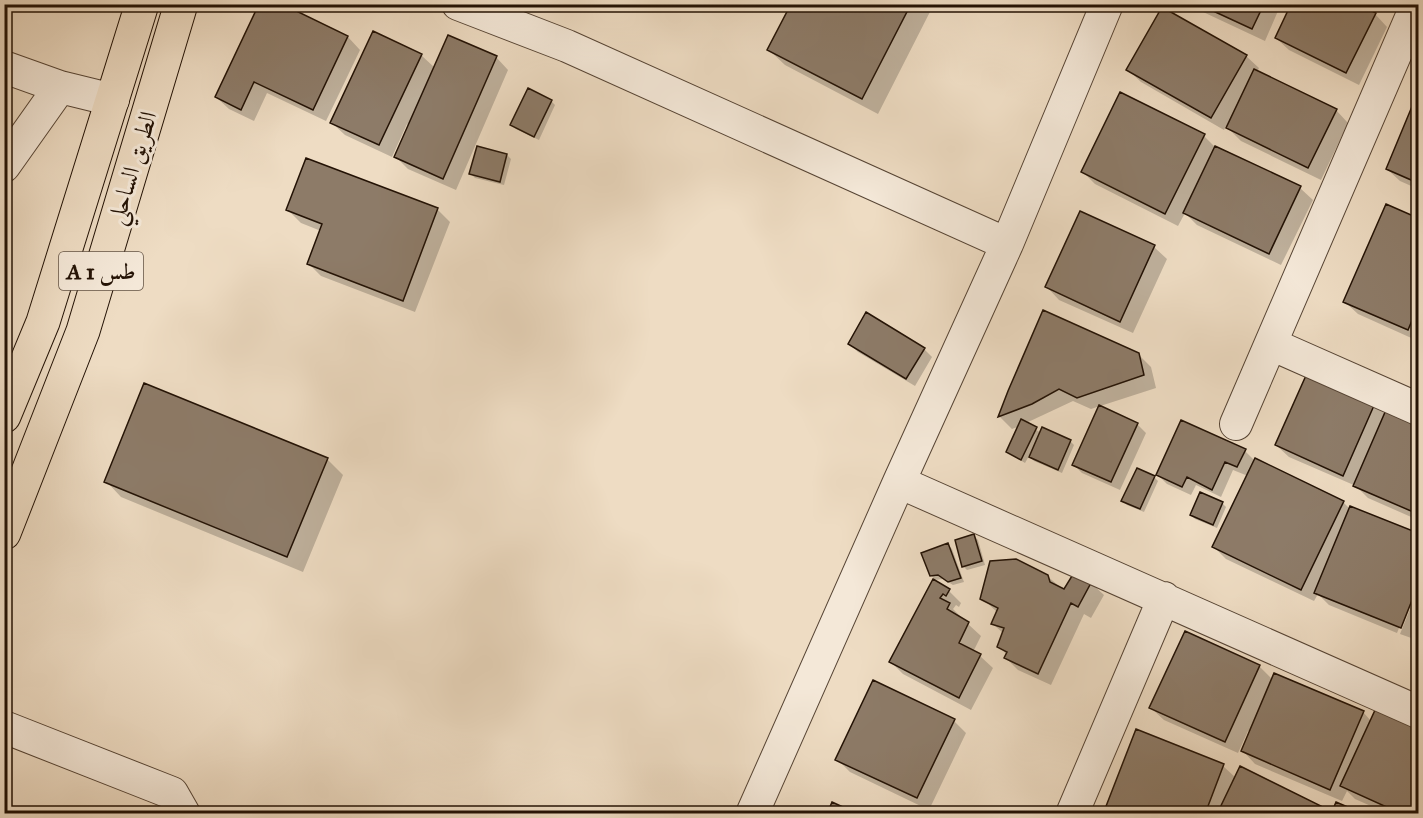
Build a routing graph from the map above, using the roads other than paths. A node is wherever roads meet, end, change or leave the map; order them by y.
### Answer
1 (142, 4) edge
2 (181, 4) edge
3 (1107, 4) edge
4 (1417, 4) edge
5 (465, 6) edge
6 (1407, 62) edge
7 (4, 67) edge
8 (60, 87) junction
9 (113, 100) junction
10 (4, 166) edge
11 (1007, 244) junction
12 (1271, 344) junction
13 (1419, 410) edge
14 (4, 416) edge
15 (1236, 424) dead end
16 (899, 482) junction
17 (4, 533) edge
18 (1164, 598) junction
19 (1419, 712) edge
20 (4, 727) edge
21 (184, 813) edge
22 (752, 813) edge
23 (1072, 813) edge

1 - 9 highway, الطريق الساحلي / A 1 طس
2 - 17 highway, الطريق الساحلي / A 1 طس
3 - 11 street
4 - 6 street
5 - 11 street
6 - 12 street
7 - 8 street
8 - 9 street
8 - 10 street
9 - 14 highway, الطريق الساحلي / A 1 طس
11 - 16 street
12 - 13 street
12 - 15 street
16 - 18 street
16 - 22 street
18 - 19 street
18 - 23 street
20 - 21 street

